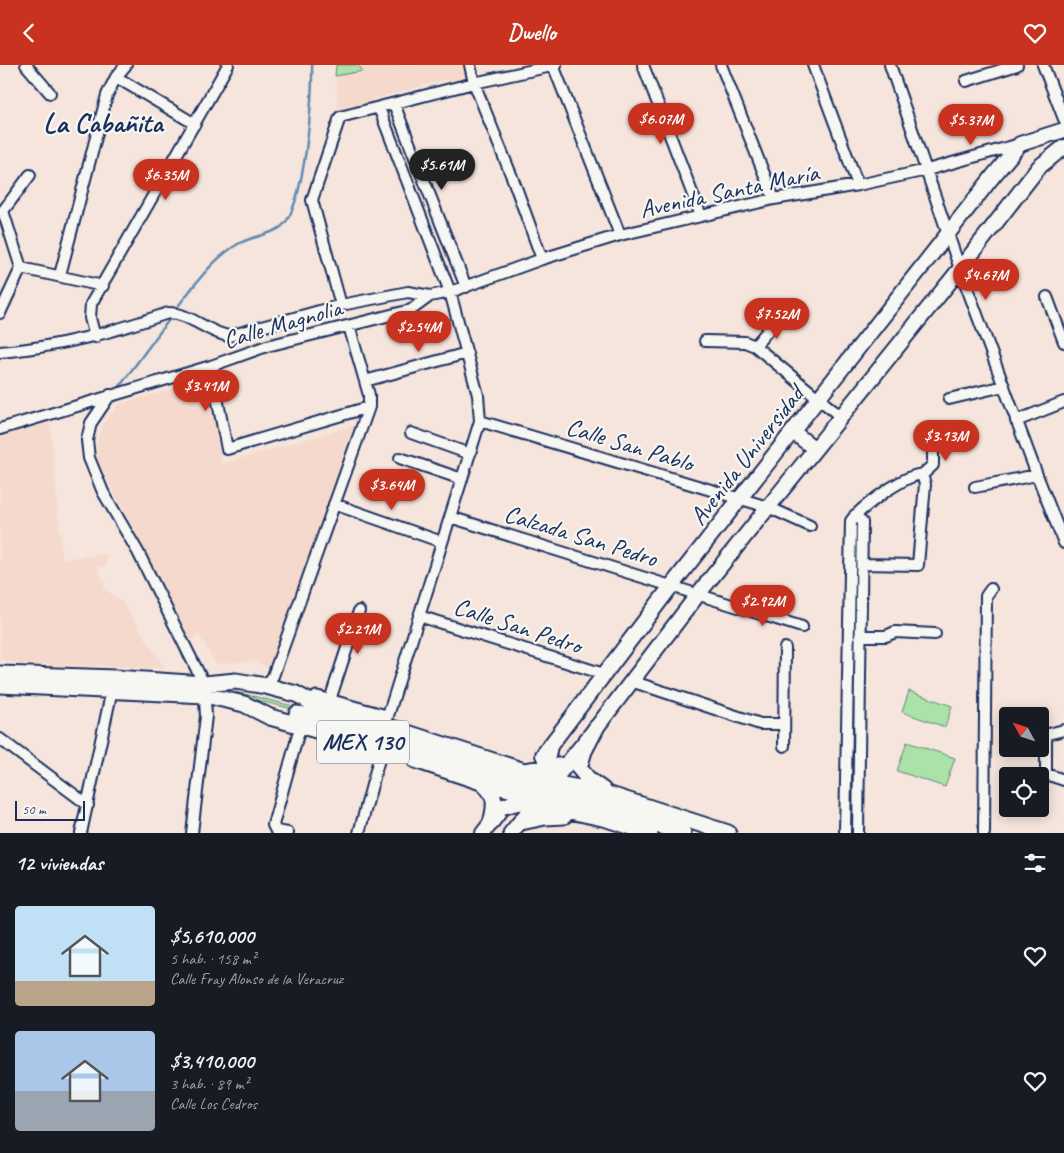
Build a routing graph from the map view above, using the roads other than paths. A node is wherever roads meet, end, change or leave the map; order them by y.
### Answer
1 (26, 65) edge
2 (126, 65) edge
3 (228, 65) edge
4 (470, 65) edge
5 (554, 65) edge
6 (643, 65) edge
7 (721, 65) edge
8 (814, 65) edge
9 (890, 65) edge
10 (1017, 65) edge
11 (1043, 65) edge
12 (116, 77) junction
13 (966, 81) dead end
14 (474, 83) junction
15 (50, 93) dead end
16 (394, 104) junction
17 (378, 108) junction
18 (1064, 119) edge
19 (196, 124) junction
20 (1064, 130) edge
21 (1020, 144) junction
22 (1064, 147) edge
23 (927, 170) junction
24 (30, 175) dead end
25 (858, 185) junction
26 (774, 199) junction
27 (701, 216) junction
28 (948, 232) junction
29 (620, 235) junction
30 (542, 259) junction
31 (21, 268) junction
32 (960, 269) junction
33 (60, 275) junction
34 (103, 286) junction
35 (466, 287) junction
36 (450, 292) junction
37 (430, 296) junction
38 (1047, 297) dead end
39 (341, 305) junction
40 (0, 313) edge
41 (778, 318) dead end
42 (349, 326) junction
43 (95, 337) junction
44 (705, 341) dead end
45 (1064, 342) edge
46 (755, 346) junction
47 (0, 352) edge
48 (467, 353) junction
49 (211, 366) junction
50 (365, 381) junction
51 (1004, 386) junction
52 (110, 395) junction
53 (819, 399) junction
54 (949, 399) dead end
55 (1064, 402) edge
56 (368, 407) junction
57 (841, 417) junction
58 (480, 421) junction
59 (1016, 421) junction
60 (0, 429) edge
61 (793, 432) junction
62 (411, 433) dead end
63 (933, 434) dead end
64 (815, 449) junction
65 (470, 454) junction
66 (400, 458) dead end
67 (922, 475) junction
68 (1036, 475) junction
69 (462, 479) junction
70 (975, 487) dead end
71 (741, 499) junction
72 (334, 503) junction
73 (768, 507) junction
74 (855, 515) junction
75 (450, 517) junction
76 (810, 526) dead end
77 (442, 542) junction
78 (1064, 543) edge
79 (862, 564) junction
80 (672, 585) junction
81 (991, 589) dead end
82 (699, 593) junction
83 (359, 611) dead end
84 (419, 615) junction
85 (802, 627) dead end
86 (935, 634) dead end
87 (860, 636) junction
88 (785, 648) dead end
89 (0, 674) edge
90 (604, 674) junction
91 (631, 681) junction
92 (113, 684) junction
93 (0, 685) edge
94 (266, 686) junction
95 (205, 689) junction
96 (296, 694) junction
97 (329, 703) junction
98 (244, 704) junction
99 (387, 719) junction
100 (341, 720) junction
101 (301, 724) junction
102 (784, 724) junction
103 (596, 728) junction
104 (1064, 731) edge
105 (858, 733) junction
106 (845, 734) junction
107 (0, 739) edge
108 (784, 746) dead end
109 (382, 748) junction
110 (549, 748) junction
111 (566, 764) junction
112 (1064, 780) edge
113 (481, 782) junction
114 (535, 784) junction
115 (611, 795) junction
116 (88, 805) junction
117 (503, 808) junction
118 (516, 827) edge
119 (487, 828) edge
120 (82, 833) edge
121 (192, 833) edge
122 (288, 833) edge
123 (359, 833) edge
124 (624, 833) edge
125 (650, 833) edge
126 (683, 833) edge
127 (728, 833) edge
128 (845, 833) edge
129 (858, 833) edge
130 (984, 833) edge

1 - 15 street
2 - 12 street
3 - 19 street
4 - 14 street
5 - 14 street
5 - 29 street
6 - 27 street
7 - 26 street
8 - 25 street
9 - 23 street
10 - 13 street
11 - 18 street
12 - 19 street
12 - 33 street
14 - 16 street
14 - 30 street
16 - 17 street
16 - 35 street
17 - 36 street
17 - 39 street
19 - 34 street
20 - 21 main road
21 - 23 street, Avenida Santa María
21 - 28 main road, Avenida Universidad
22 - 32 main road, Avenida Universidad
23 - 25 street, Avenida Santa María
23 - 28 street
24 - 31 street
25 - 26 street, Avenida Santa María
26 - 27 street, Avenida Santa María
27 - 29 street, Avenida Santa María
28 - 32 street
28 - 53 main road, Avenida Universidad
29 - 30 street, Avenida Santa María
30 - 35 street, Avenida Santa María
31 - 33 street
31 - 40 street
32 - 51 street
32 - 57 main road, Avenida Universidad
33 - 34 street
34 - 43 street
35 - 36 street, Avenida Santa María
36 - 37 street, Avenida Santa María
36 - 48 street
37 - 39 street
37 - 42 street, Calle Magnolia
38 - 45 street
39 - 43 street
41 - 46 street
42 - 49 street, Calle Magnolia
42 - 50 street
43 - 47 street
44 - 46 street
46 - 53 street
48 - 50 street
48 - 58 street
49 - 52 street, Calle Magnolia
49 - 56 street
50 - 56 street
51 - 54 street
51 - 59 street
52 - 60 street, Calle Magnolia
52 - 95 street
53 - 57 street
53 - 61 main road, Avenida Universidad
55 - 59 street
56 - 72 street
57 - 64 main road, Avenida Universidad
58 - 65 street
58 - 71 street, Calle San Pablo
59 - 68 street
61 - 64 main road
61 - 71 main road, Avenida Universidad
62 - 65 street
63 - 67 street
64 - 73 main road, Avenida Universidad
65 - 69 street
66 - 69 street
67 - 74 street
67 - 79 street
68 - 70 street
68 - 78 street
69 - 75 street
71 - 73 street, Calle San Pablo
71 - 80 main road, Avenida Universidad
72 - 77 street
72 - 94 street
73 - 76 street, Calle San Pablo
73 - 82 main road, Avenida Universidad
74 - 79 street
74 - 106 street
75 - 77 street
75 - 80 street, Calzada San Pedro
77 - 84 street
79 - 87 street
80 - 82 street, Calzada San Pedro
80 - 90 main road, Avenida Universidad
81 - 130 street
82 - 85 street, Calzada San Pedro
82 - 91 main road, Avenida Universidad
83 - 97 street
84 - 90 street, Calle San Pedro
84 - 99 street
86 - 87 street
87 - 105 street
88 - 102 street
89 - 92 main road, MEX 130
90 - 110 main road, Avenida Universidad
91 - 102 street
91 - 103 main road, Avenida Universidad
92 - 93 main road, MEX 130
92 - 95 main road, MEX 130
92 - 116 street
94 - 95 main road, MEX 130
94 - 96 main road, MEX 130
95 - 98 main road, MEX 130
95 - 121 street
96 - 97 main road
96 - 100 main road, MEX 130
97 - 99 main road
98 - 100 main road
98 - 101 main road, MEX 130
99 - 114 main road
100 - 114 main road, MEX 130
101 - 109 main road, MEX 130
101 - 122 street
102 - 108 street
103 - 111 main road, Avenida Universidad
103 - 115 main road
104 - 112 street
105 - 106 street
105 - 129 street
106 - 128 street
107 - 116 street
109 - 113 main road, MEX 130
109 - 123 street
110 - 111 main road
110 - 114 main road
111 - 114 main road
113 - 114 main road, MEX 130
113 - 119 main road
114 - 115 main road, MEX 130
114 - 117 main road
114 - 118 main road
114 - 125 main road
114 - 126 main road, MEX 130
115 - 127 main road, MEX 130
116 - 120 street
117 - 118 main road
117 - 119 main road
118 - 124 main road

